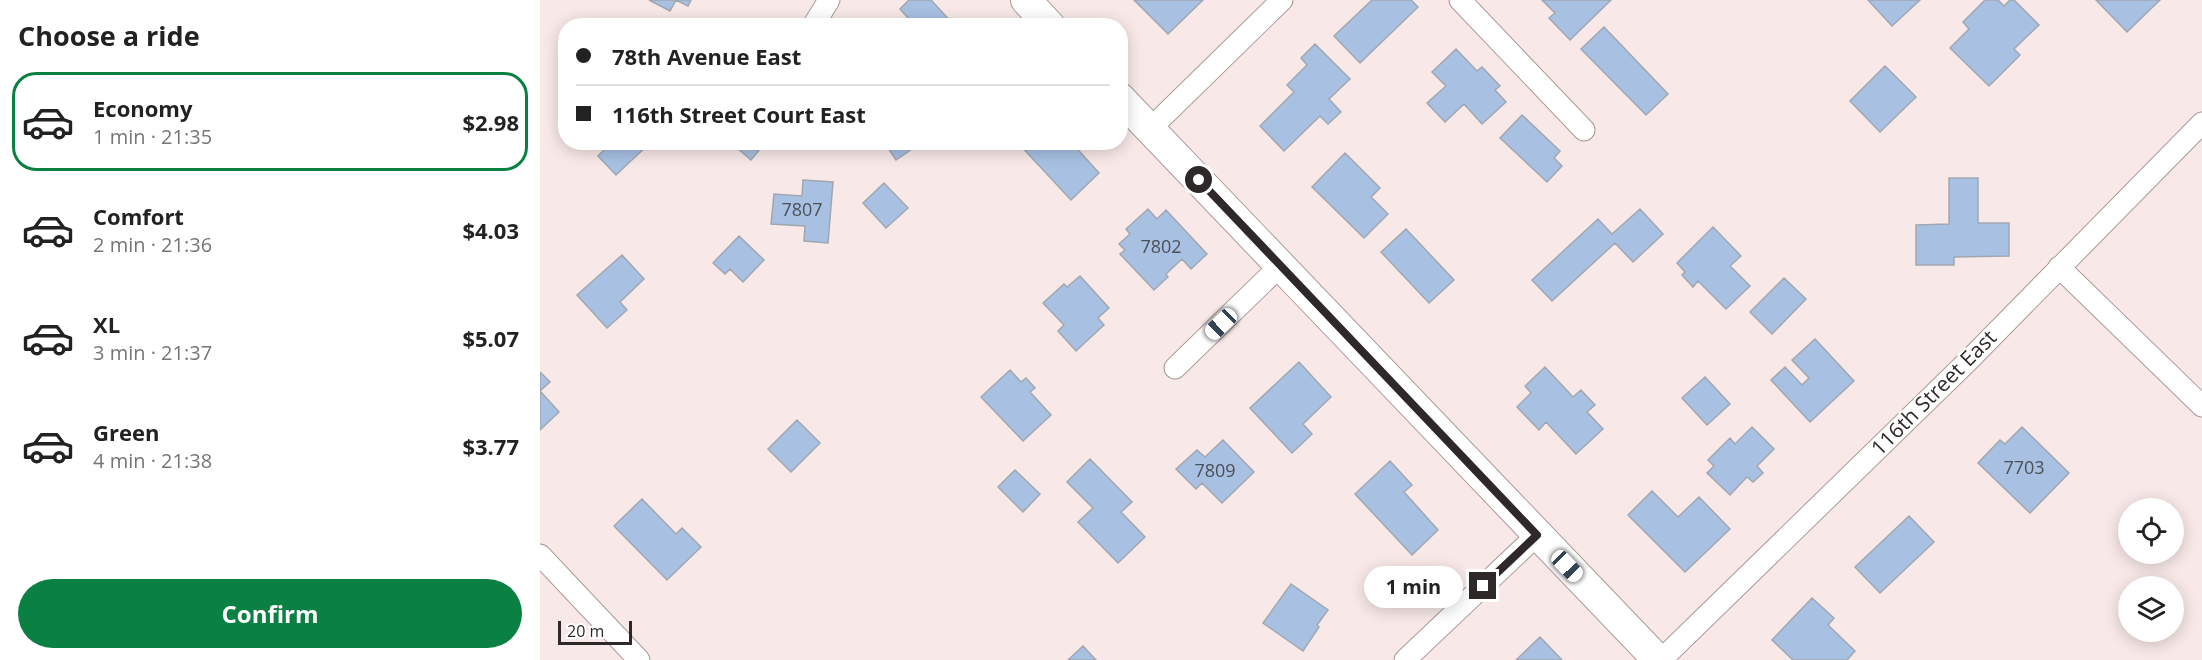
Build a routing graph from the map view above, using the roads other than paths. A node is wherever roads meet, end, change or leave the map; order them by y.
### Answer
1 (829, 0) edge
2 (1026, 0) edge
3 (1282, 0) edge
4 (1460, 0) edge
5 (818, 18) edge
6 (1043, 18) edge
7 (1128, 107) edge
8 (2202, 123) edge
9 (1149, 129) junction
10 (1584, 130) dead end
11 (1281, 265) junction
12 (2059, 267) junction
13 (1175, 368) dead end
14 (2202, 406) edge
15 (1537, 535) junction
16 (540, 555) edge
17 (639, 660) edge
18 (1405, 660) edge
19 (1660, 660) edge

1 - 5 street
2 - 6 street
3 - 9 street
4 - 10 street
7 - 9 street
8 - 12 street, 116th Street East
9 - 11 street
11 - 13 street
11 - 15 street
12 - 14 street
12 - 19 street, 116th Street East
15 - 18 street
15 - 19 street
16 - 17 street

